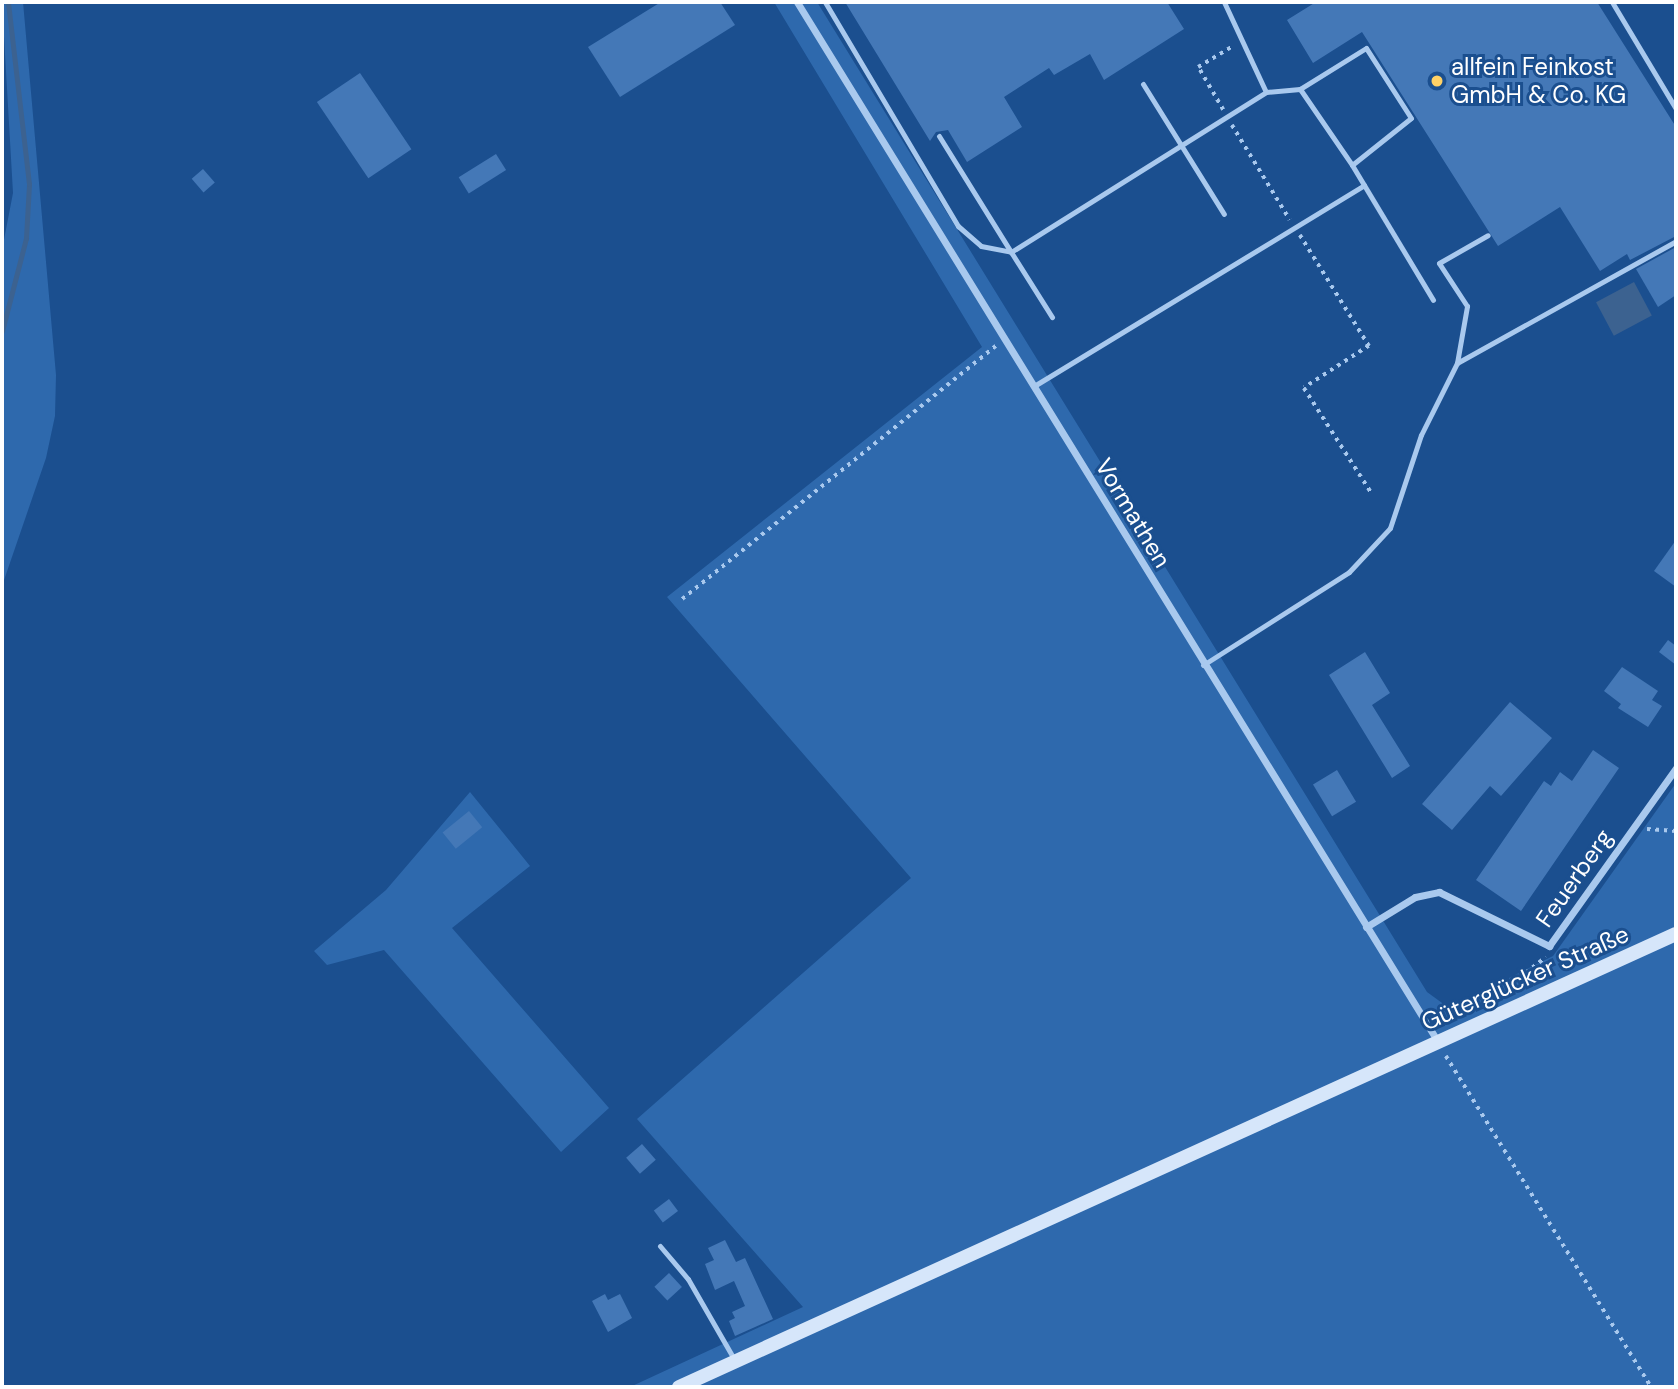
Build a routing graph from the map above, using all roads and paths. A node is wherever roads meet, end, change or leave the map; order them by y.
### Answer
1 (797, 2) edge
2 (825, 2) edge
3 (1224, 2) edge
4 (1612, 2) edge
5 (1241, 41) junction
6 (1143, 84) dead end
7 (1300, 89) junction
8 (1266, 92) junction
9 (1676, 108) edge
10 (1228, 118) junction
11 (939, 135) dead end
12 (1180, 144) junction
13 (1352, 164) junction
14 (1364, 185) junction
15 (1224, 214) dead end
16 (1295, 227) junction
17 (1488, 235) dead end
18 (1676, 241) edge
19 (1011, 251) junction
20 (1433, 300) dead end
21 (1052, 317) dead end
22 (1006, 338) junction
23 (1457, 363) junction
24 (1034, 386) junction
25 (1372, 494) dead end
26 (682, 599) dead end
27 (1203, 665) junction
28 (1676, 768) edge
29 (1634, 827) junction
30 (1676, 831) edge
31 (1366, 927) junction
32 (1676, 934) edge
33 (1549, 946) junction
34 (1481, 1005) dead end
35 (1438, 1043) junction
36 (660, 1245) dead end
37 (736, 1362) junction
38 (679, 1387) edge
39 (1651, 1387) edge

1 - 22 street, Vormathen
2 - 19 lane
3 - 5 lane
4 - 9 lane
5 - 8 lane
5 - 10 path
6 - 12 lane
7 - 8 lane
7 - 13 lane
7 - 13 lane
8 - 10 lane
10 - 12 lane
10 - 16 path
11 - 19 lane
12 - 15 lane
12 - 19 lane
13 - 14 lane
14 - 16 lane
14 - 20 lane
16 - 24 lane
16 - 25 path
17 - 23 lane
18 - 23 lane
19 - 21 lane
22 - 24 street, Vormathen
22 - 26 path
23 - 27 lane
24 - 27 street, Vormathen
27 - 31 street, Vormathen
28 - 29 street, Feuerberg
29 - 30 path
29 - 33 street, Feuerberg
31 - 33 street, Feuerberg
31 - 35 street, Vormathen
32 - 35 street, Güterglücker Straße
33 - 34 path
35 - 37 street, Güterglücker Straße
35 - 39 path
36 - 37 lane
37 - 38 street

